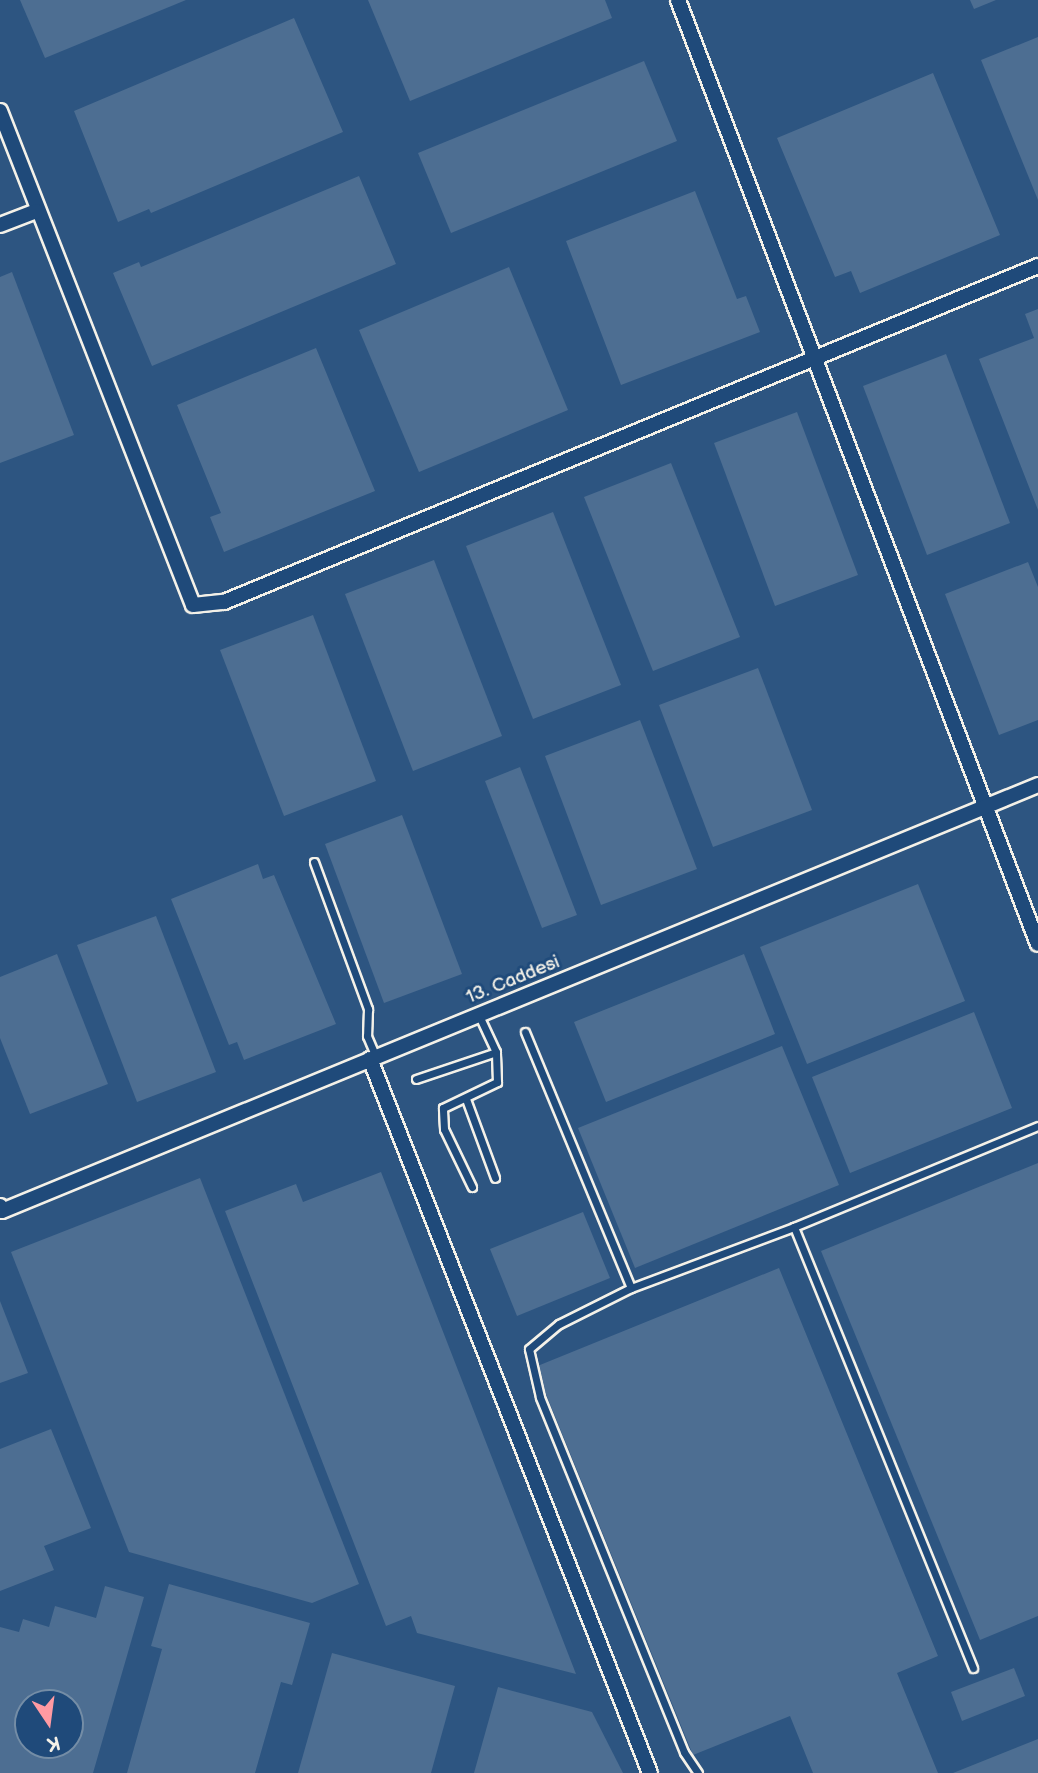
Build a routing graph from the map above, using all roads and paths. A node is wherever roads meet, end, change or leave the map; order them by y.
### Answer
1 (678, 0) edge
2 (0, 111) edge
3 (36, 211) junction
4 (0, 225) edge
5 (1038, 266) edge
6 (814, 360) junction
7 (1038, 785) edge
8 (986, 807) junction
9 (314, 862) dead end
10 (1038, 944) edge
11 (479, 1015) junction
12 (525, 1032) dead end
13 (496, 1052) junction
14 (373, 1058) junction
15 (416, 1079) dead end
16 (466, 1099) junction
17 (1038, 1126) edge
18 (495, 1178) dead end
19 (472, 1186) dead end
20 (1, 1209) edge
21 (794, 1227) junction
22 (631, 1288) junction
23 (973, 1668) dead end
24 (650, 1773) edge
25 (698, 1773) edge

1 - 6 street
2 - 3 street
3 - 4 street
3 - 6 street
5 - 6 street
6 - 8 street
7 - 8 street, 13. Caddesi
8 - 10 street
8 - 11 street, 13. Caddesi
9 - 14 lane
11 - 13 lane
11 - 14 street, 13. Caddesi
12 - 22 lane
13 - 15 lane
13 - 16 lane
14 - 20 street, 13. Caddesi
14 - 24 street
16 - 18 lane
16 - 19 lane
17 - 21 lane
21 - 22 lane
21 - 23 lane
22 - 25 lane

